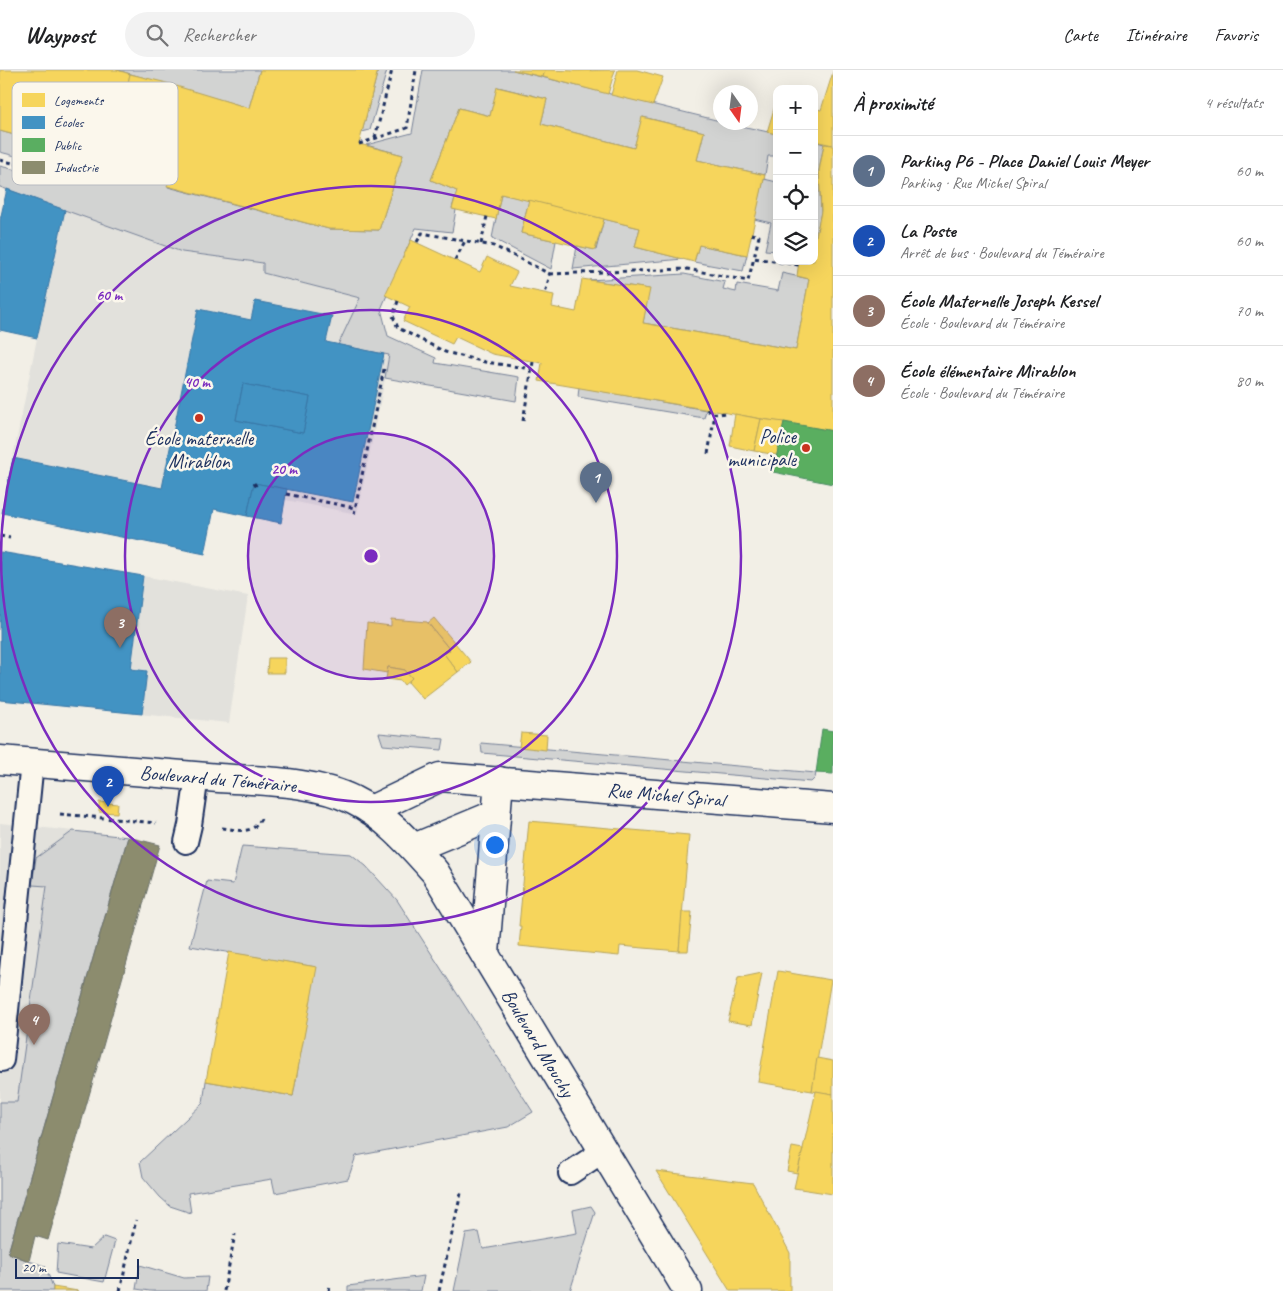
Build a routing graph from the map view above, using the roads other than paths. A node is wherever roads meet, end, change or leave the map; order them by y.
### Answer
1 (0, 760) edge
2 (32, 762) junction
3 (197, 776) junction
4 (499, 781) junction
5 (833, 808) edge
6 (371, 810) junction
7 (496, 814) junction
8 (186, 842) dead end
9 (414, 848) junction
10 (485, 953) junction
11 (2, 1060) dead end
12 (603, 1151) junction
13 (570, 1173) dead end
14 (688, 1291) edge

1 - 2 main road, Boulevard du Téméraire
2 - 3 main road, Boulevard du Téméraire
2 - 11 lane
3 - 6 main road, Boulevard du Téméraire
3 - 8 lane
4 - 5 main road, Rue Michel Spiral
4 - 6 main road, Rue Michel Spiral
4 - 7 main road
6 - 9 main road, Boulevard Mouchy
7 - 9 main road
7 - 10 main road
9 - 10 main road, Boulevard Mouchy
10 - 12 main road, Boulevard Mouchy
12 - 13 lane
12 - 14 main road, Boulevard Mouchy

